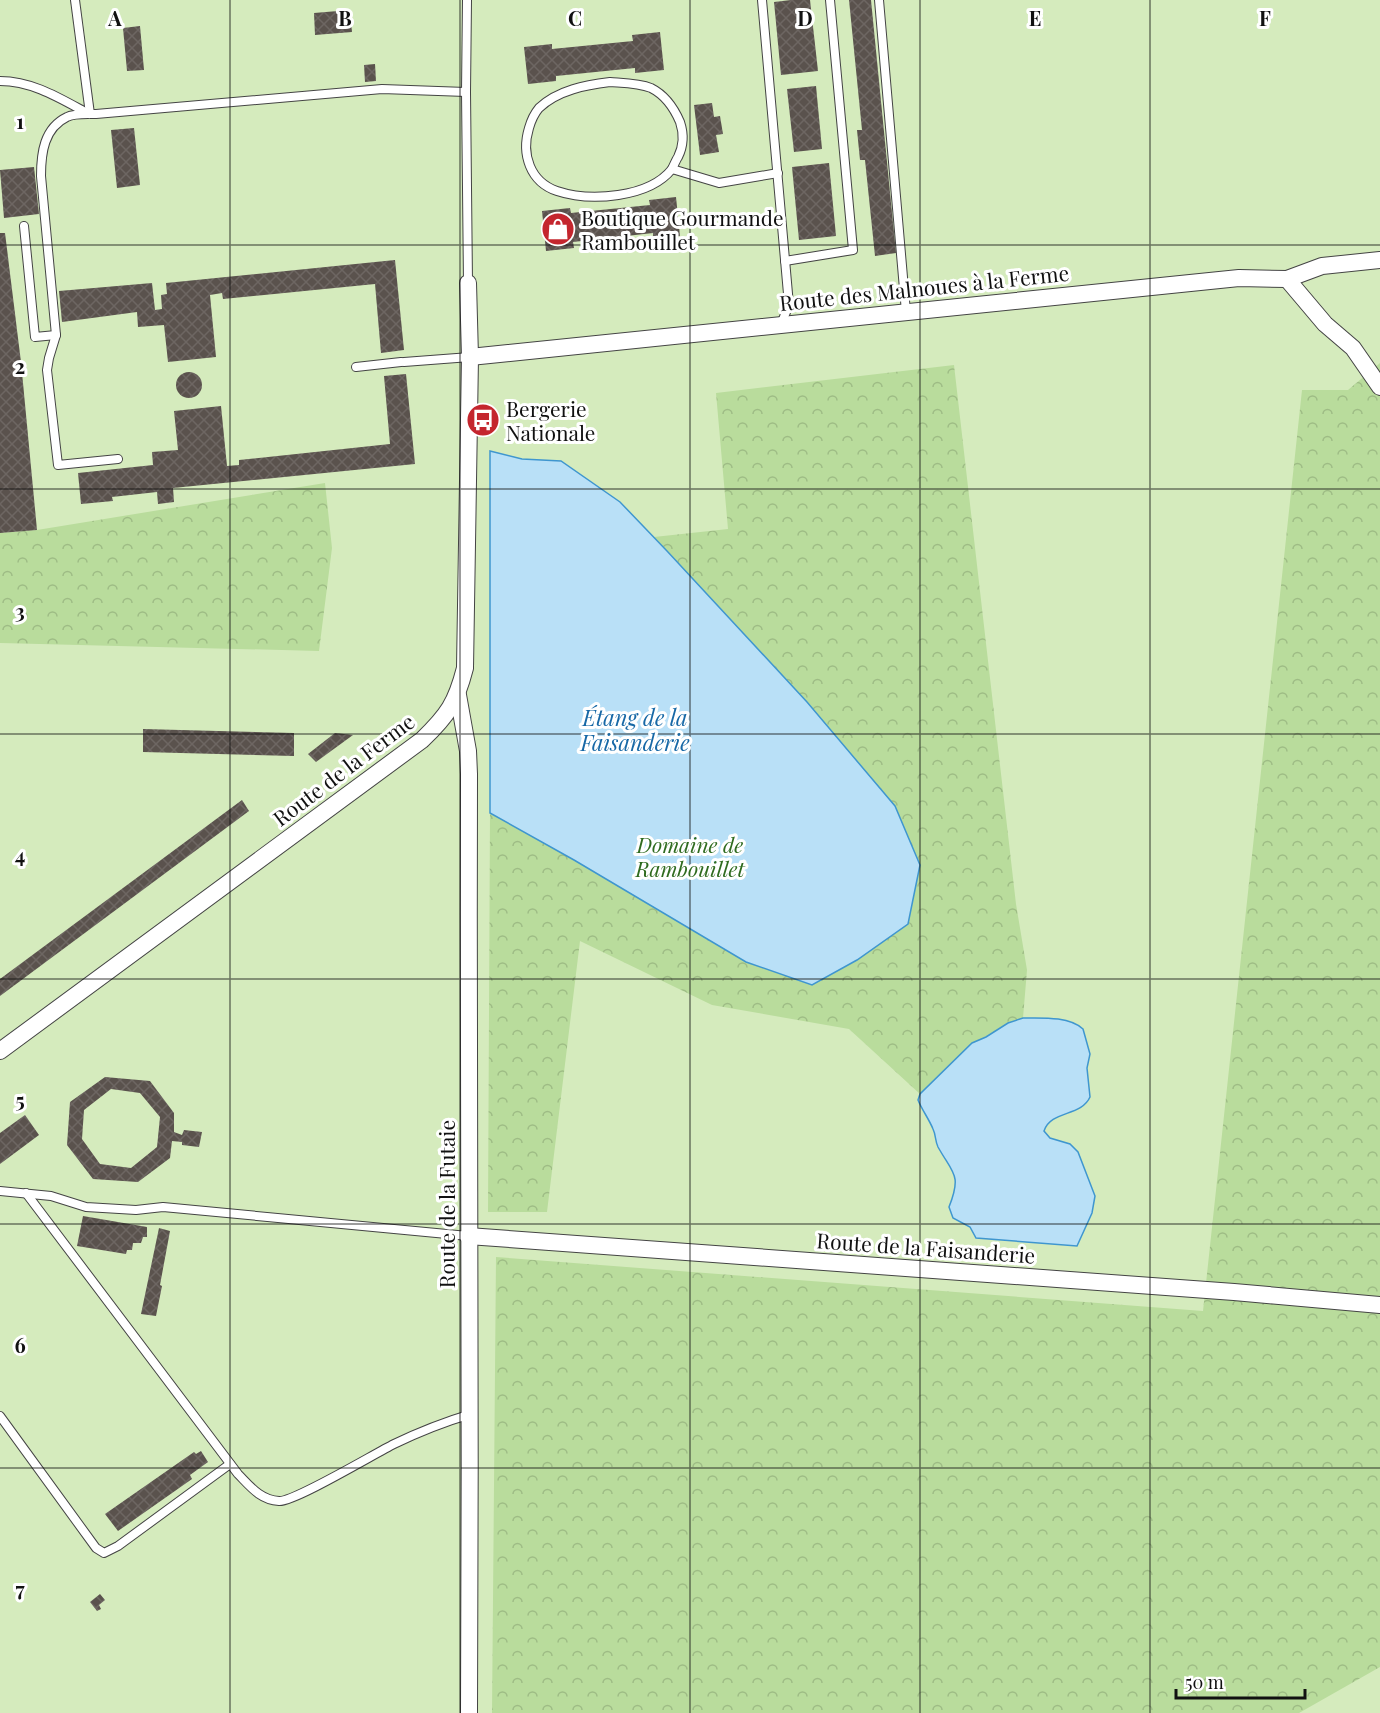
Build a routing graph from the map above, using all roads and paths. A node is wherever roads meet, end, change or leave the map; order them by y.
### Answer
1 (75, 0) edge
2 (467, 0) edge
3 (762, 0) edge
4 (830, 0) edge
5 (879, 0) edge
6 (0, 81) edge
7 (466, 92) junction
8 (90, 114) junction
9 (672, 169) junction
10 (778, 172) junction
11 (24, 226) dead end
12 (1380, 260) edge
13 (785, 261) junction
14 (1287, 279) junction
15 (468, 283) joint
16 (906, 312) junction
17 (781, 324) junction
18 (56, 335) junction
19 (470, 357) junction
20 (356, 367) dead end
21 (1380, 387) edge
22 (118, 459) dead end
23 (458, 695) junction
24 (0, 1051) edge
25 (0, 1191) edge
26 (26, 1193) junction
27 (468, 1236) junction
28 (1380, 1305) edge
29 (471, 1414) junction
30 (0, 1416) edge
31 (231, 1464) junction
32 (469, 1713) edge

1 - 8 lane
2 - 7 lane
3 - 10 lane
4 - 13 lane
5 - 16 lane
6 - 8 lane
7 - 8 lane
7 - 15 lane
8 - 18 lane
9 - 9 lane
9 - 10 lane
10 - 13 lane
11 - 18 lane
12 - 14 street, Route des Malnoues à la Ferme
13 - 17 lane
14 - 16 street, Route des Malnoues à la Ferme
14 - 21 street
15 - 19 street, Route de la Ferme
16 - 17 street, Route des Malnoues à la Ferme
17 - 19 street, Route des Malnoues à la Ferme
18 - 22 lane
19 - 20 lane
19 - 23 street, Route de la Ferme
23 - 24 street, Route de la Ferme
23 - 27 street, Route de la Futaie
25 - 26 lane
26 - 27 lane
26 - 31 lane
27 - 28 street, Route de la Faisanderie
27 - 29 street, Route de la Futaie
29 - 31 lane
29 - 32 street, Route de la Futaie
30 - 31 lane

